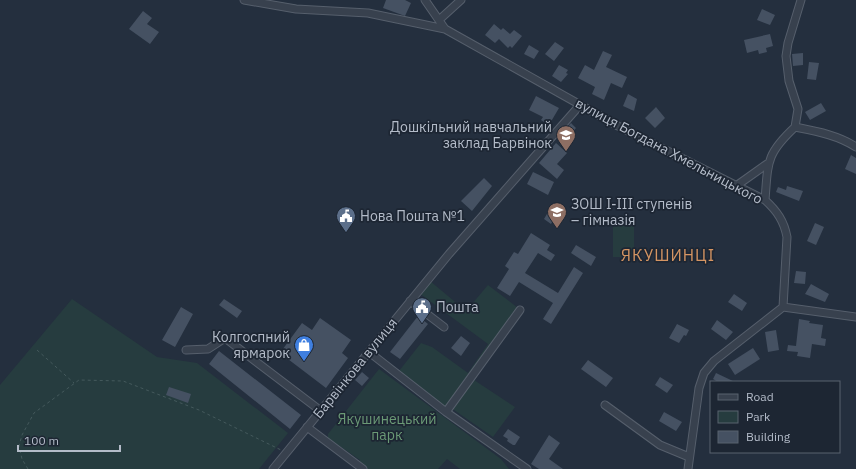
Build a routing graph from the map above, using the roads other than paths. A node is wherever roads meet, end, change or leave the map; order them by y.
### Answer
1 (244, 0) edge
2 (425, 0) edge
3 (461, 0) edge
4 (801, 0) edge
5 (439, 20) junction
6 (445, 29) junction
7 (580, 105) junction
8 (795, 127) junction
9 (856, 147) edge
10 (768, 164) junction
11 (736, 186) junction
12 (765, 200) junction
13 (410, 301) junction
14 (783, 307) junction
15 (520, 310) dead end
16 (856, 317) edge
17 (444, 327) dead end
18 (186, 350) dead end
19 (369, 352) junction
20 (605, 405) dead end
21 (321, 411) junction
22 (446, 412) junction
23 (307, 427) junction
24 (690, 457) junction
25 (273, 469) edge
26 (363, 469) edge
27 (526, 469) edge
28 (688, 469) edge

1 - 6 street, вулиця Богдана Хмельницького
2 - 5 street, вулиця Богдана Хмельницького
3 - 5 street
4 - 8 street
5 - 6 street, вулиця Богдана Хмельницького
6 - 7 street, вулиця Богдана Хмельницького
7 - 11 street, вулиця Богдана Хмельницького
7 - 13 street, Барвінкова вулиця
8 - 9 street
8 - 10 street
10 - 11 street
10 - 12 street
11 - 12 street, вулиця Богдана Хмельницького
12 - 14 street, вулиця Богдана Хмельницького
13 - 17 street
13 - 19 street, Барвінкова вулиця
14 - 16 street
14 - 24 street
15 - 22 street
18 - 21 street
19 - 21 street, Барвінкова вулиця
19 - 22 street
20 - 24 street
21 - 23 street, Барвінкова вулиця
22 - 27 street
23 - 25 street, Барвінкова вулиця
23 - 26 street
24 - 28 street

